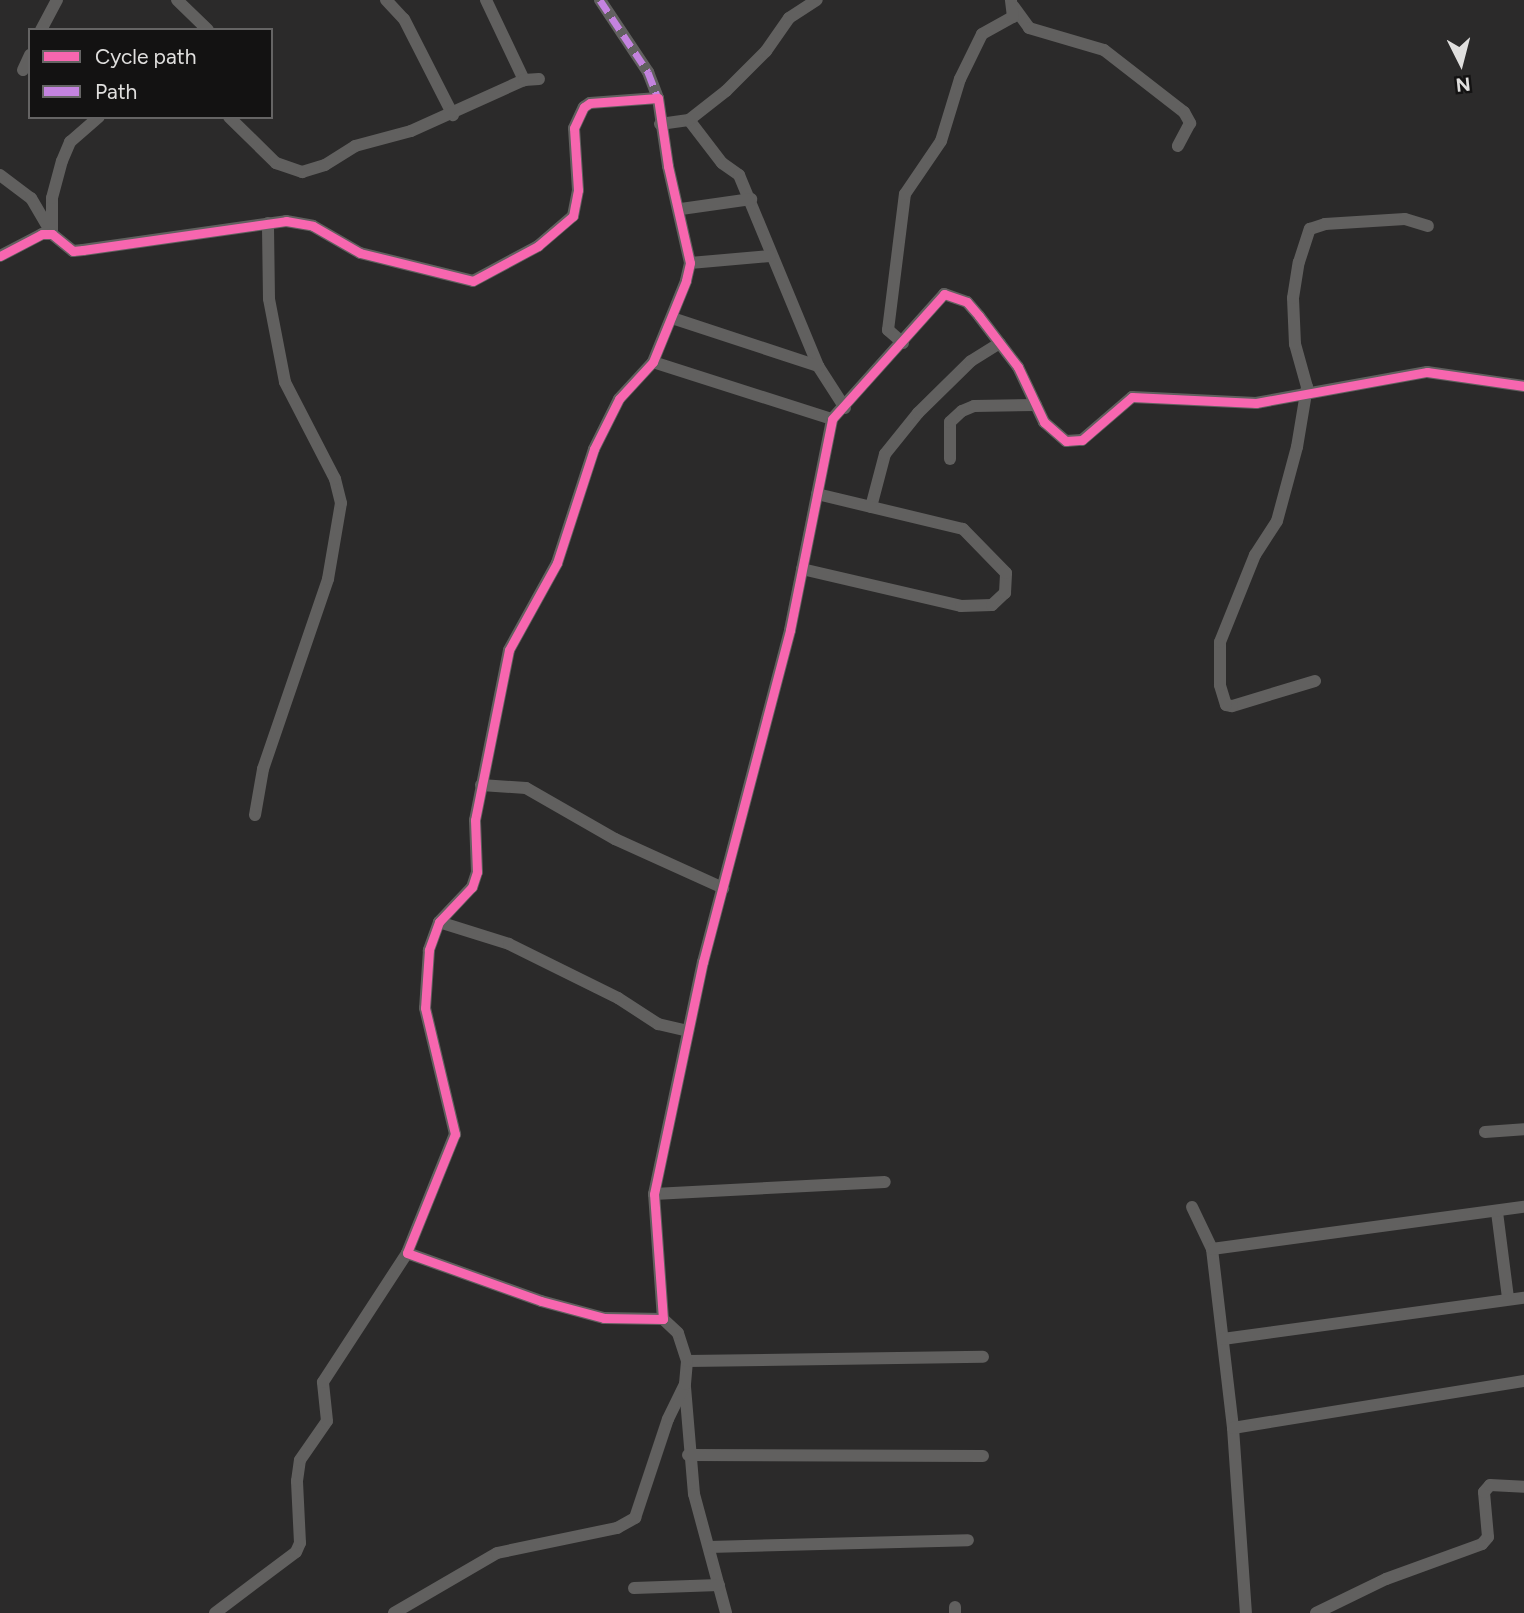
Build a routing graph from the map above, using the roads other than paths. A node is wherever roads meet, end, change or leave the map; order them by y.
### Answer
1 (57, 0) edge
2 (177, 0) edge
3 (386, 0) edge
4 (485, 0) edge
5 (600, 0) edge
6 (817, 0) edge
7 (1013, 4) edge
8 (46, 28) edge
9 (206, 28) edge
10 (28, 59) edge
11 (23, 70) dead end
12 (539, 79) dead end
13 (524, 80) junction
14 (659, 98) junction
15 (453, 115) junction
16 (96, 119) edge
17 (231, 119) edge
18 (689, 120) junction
19 (660, 124) junction
20 (1178, 146) dead end
21 (0, 175) edge
22 (751, 199) junction
23 (681, 209) junction
24 (268, 223) junction
25 (1429, 226) dead end
26 (52, 234) junction
27 (0, 256) edge
28 (770, 256) junction
29 (690, 262) junction
30 (672, 318) junction
31 (904, 343) junction
32 (1000, 343) junction
33 (653, 362) junction
34 (818, 366) junction
35 (1524, 386) edge
36 (1304, 397) junction
37 (1036, 405) junction
38 (845, 408) junction
39 (832, 419) junction
40 (950, 459) dead end
41 (817, 494) junction
42 (871, 507) junction
43 (802, 569) junction
44 (1315, 681) dead end
45 (481, 785) junction
46 (255, 815) dead end
47 (723, 888) junction
48 (439, 922) junction
49 (688, 1031) junction
50 (1524, 1129) edge
51 (1485, 1132) dead end
52 (885, 1182) dead end
53 (654, 1194) junction
54 (1192, 1207) dead end
55 (1524, 1207) edge
56 (1496, 1212) junction
57 (1212, 1249) junction
58 (407, 1253) junction
59 (1508, 1298) junction
60 (1524, 1298) edge
61 (663, 1319) junction
62 (1223, 1339) junction
63 (984, 1357) dead end
64 (687, 1361) junction
65 (1524, 1381) edge
66 (685, 1384) junction
67 (1233, 1428) junction
68 (688, 1455) junction
69 (984, 1456) dead end
70 (1524, 1487) edge
71 (968, 1540) dead end
72 (709, 1547) junction
73 (719, 1585) junction
74 (634, 1588) dead end
75 (215, 1613) edge
76 (394, 1613) edge
77 (726, 1613) edge
78 (1246, 1613) edge
79 (1316, 1613) edge

1 - 8 street
2 - 9 street
3 - 15 street
4 - 13 street
5 - 14 street
6 - 18 street
7 - 20 street
7 - 31 street
10 - 11 street
12 - 13 street
13 - 15 street
14 - 19 street
14 - 24 street
15 - 17 street
16 - 26 street
18 - 19 street
18 - 22 street
19 - 23 street
21 - 26 street
22 - 23 street
22 - 28 street
23 - 29 street
24 - 26 street
24 - 46 street
25 - 36 street
26 - 27 street
28 - 29 street
28 - 34 street
29 - 30 street
30 - 33 street
30 - 34 street
31 - 32 street
31 - 38 street
32 - 37 street
32 - 42 street
33 - 39 street
33 - 45 street
34 - 38 street
35 - 36 street
36 - 37 street
36 - 44 street
37 - 40 street
38 - 39 street
39 - 41 street
41 - 42 street
41 - 43 street
42 - 43 street
43 - 47 street
45 - 47 street
45 - 48 street
47 - 49 street
48 - 49 street
48 - 58 street
49 - 53 street
50 - 51 street
52 - 53 street
53 - 61 street
54 - 57 street
55 - 56 street
56 - 57 street
56 - 59 street
57 - 62 street
58 - 61 street
58 - 75 street
59 - 60 street
59 - 62 street
61 - 64 street
62 - 67 street
63 - 64 street
64 - 66 street
65 - 67 street
66 - 68 street
66 - 76 street
67 - 78 street
68 - 69 street
68 - 72 street
70 - 79 street
71 - 72 street
72 - 73 street
73 - 74 street
73 - 77 street

